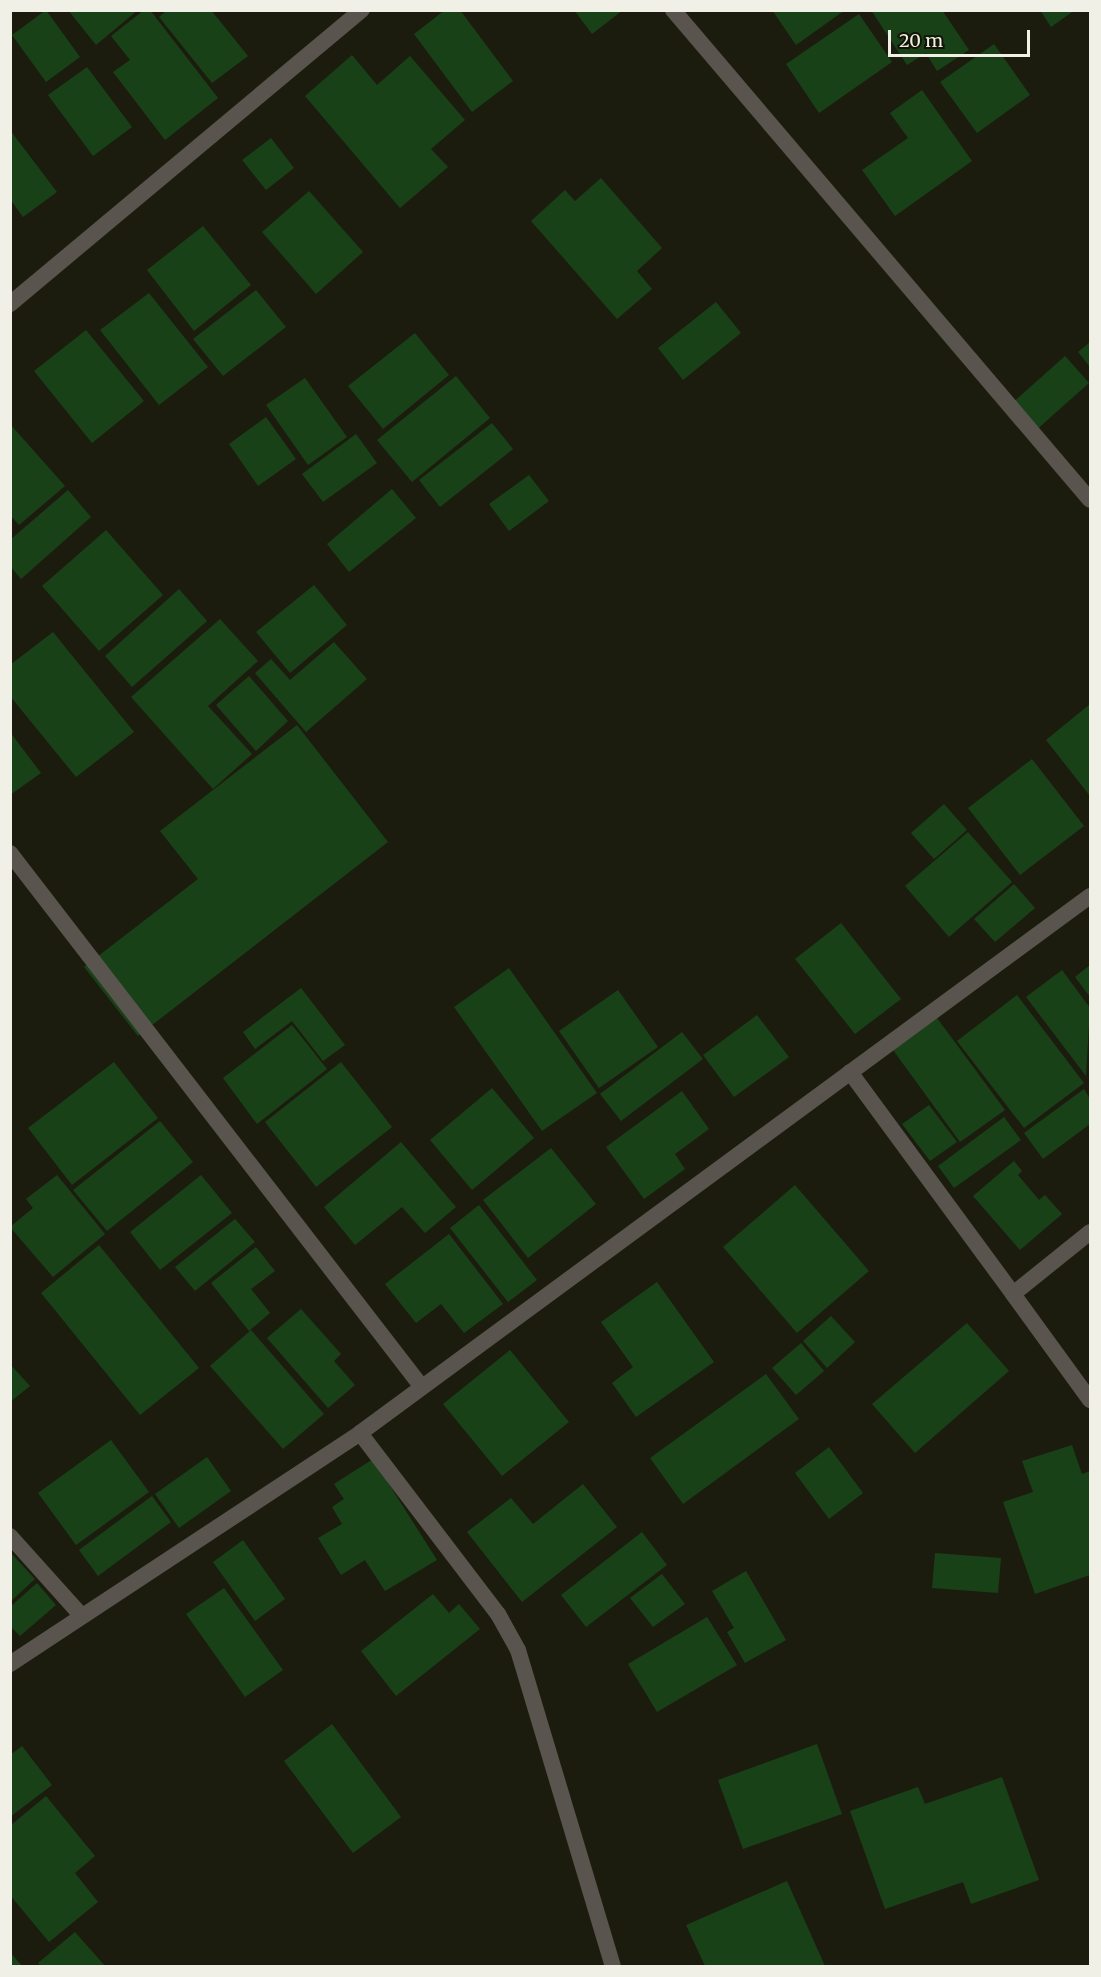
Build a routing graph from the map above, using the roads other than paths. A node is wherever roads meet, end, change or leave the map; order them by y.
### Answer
1 (362, 10) edge
2 (673, 10) edge
3 (10, 304) edge
4 (1090, 500) edge
5 (10, 853) edge
6 (1090, 896) edge
7 (850, 1072) junction
8 (1090, 1232) edge
9 (1013, 1294) junction
10 (421, 1386) junction
11 (1090, 1400) edge
12 (360, 1433) junction
13 (10, 1536) edge
14 (80, 1614) junction
15 (10, 1664) edge
16 (614, 1966) edge

1 - 3 street
2 - 4 street
5 - 10 street
6 - 7 street
7 - 9 street
7 - 10 street
8 - 9 street
9 - 11 street
10 - 12 street
12 - 14 street
12 - 16 street
13 - 14 street
14 - 15 street

